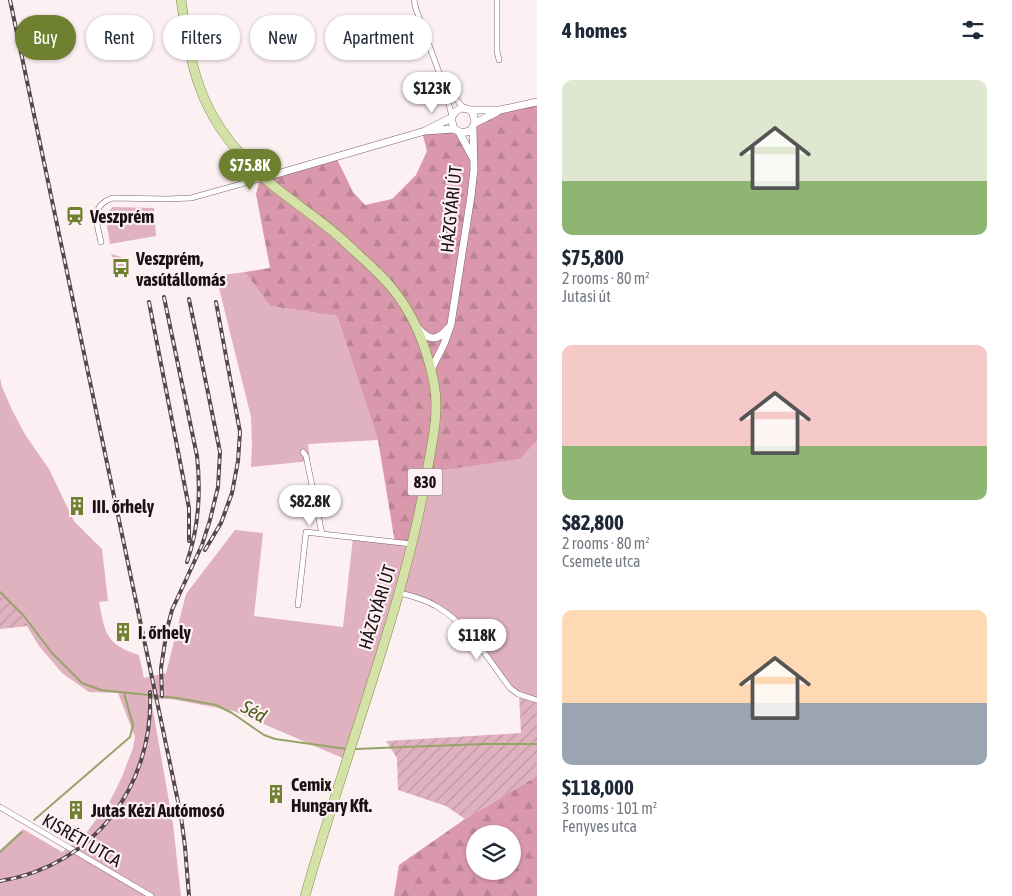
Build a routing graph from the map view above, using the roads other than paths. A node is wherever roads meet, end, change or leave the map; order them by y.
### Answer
1 (181, 0) edge
2 (414, 0) edge
3 (497, 0) edge
4 (500, 60) dead end
5 (444, 86) junction
6 (537, 102) edge
7 (467, 109) junction
8 (500, 110) junction
9 (452, 117) junction
10 (474, 126) junction
11 (456, 131) junction
12 (425, 132) junction
13 (473, 158) junction
14 (263, 178) junction
15 (102, 242) dead end
16 (451, 324) junction
17 (417, 327) junction
18 (431, 370) junction
19 (304, 452) dead end
20 (322, 534) junction
21 (412, 544) junction
22 (400, 593) junction
23 (298, 605) dead end
24 (537, 700) edge
25 (0, 807) edge
26 (151, 896) edge
27 (305, 896) edge

1 - 14 main road, 830
2 - 5 street
3 - 4 street
5 - 7 street
5 - 9 street
6 - 8 street
7 - 8 street
7 - 9 street
7 - 10 street
8 - 10 street
9 - 11 street
9 - 12 street
10 - 11 street
10 - 13 street, HÁZGYÁRI ÚT
11 - 12 street
11 - 13 street, HÁZGYÁRI ÚT
12 - 14 street
13 - 16 street, HÁZGYÁRI ÚT
14 - 15 street
14 - 17 main road, 830
16 - 17 street
16 - 18 street, HÁZGYÁRI ÚT
17 - 18 main road, 830
18 - 21 main road, HÁZGYÁRI ÚT / 830
19 - 20 street
20 - 21 street
20 - 23 street
21 - 22 main road, HÁZGYÁRI ÚT / 830
22 - 24 street
22 - 27 main road, HÁZGYÁRI ÚT / 830
25 - 26 street, KISRÉTI UTCA

